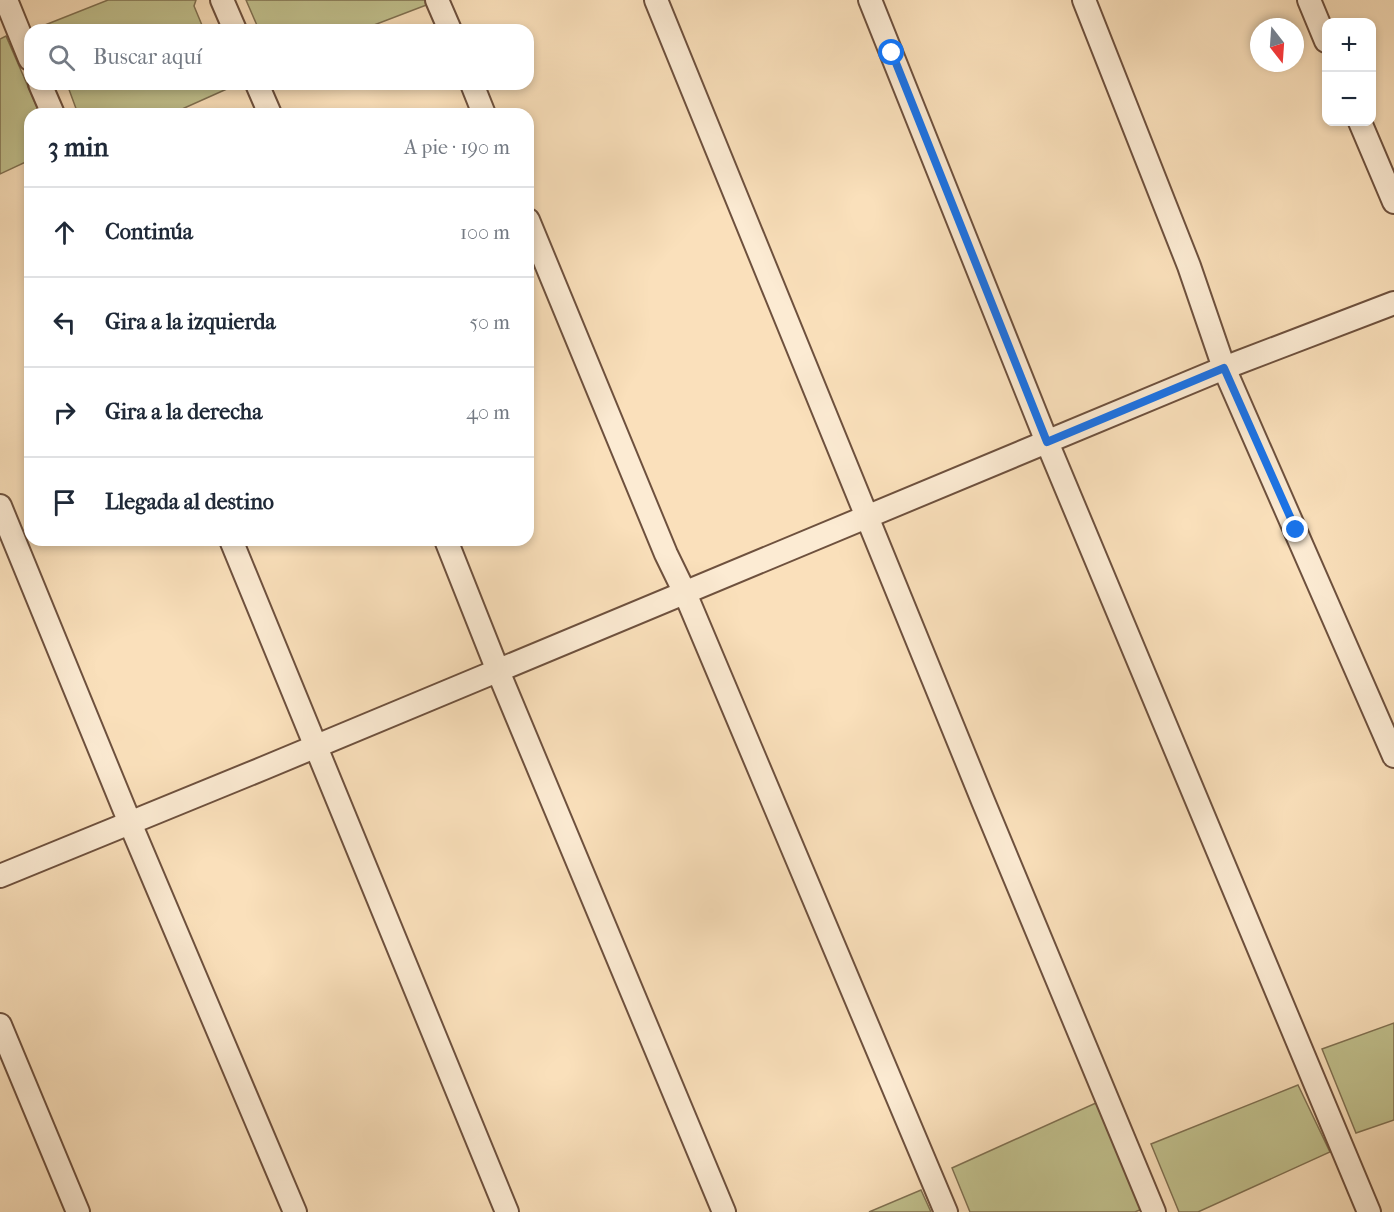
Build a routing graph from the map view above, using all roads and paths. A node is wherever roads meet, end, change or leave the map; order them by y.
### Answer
1 (6, 0) edge
2 (222, 0) edge
3 (437, 0) edge
4 (656, 0) edge
5 (870, 0) edge
6 (1084, 0) edge
7 (1309, 0) edge
8 (232, 24) edge
9 (447, 24) edge
10 (1322, 31) edge
11 (24, 44) edge
12 (43, 90) edge
13 (260, 90) edge
14 (474, 90) edge
15 (50, 108) edge
16 (267, 108) edge
17 (482, 108) edge
18 (1362, 126) edge
19 (1394, 202) edge
20 (534, 235) edge
21 (1394, 303) edge
22 (1224, 368) junction
23 (1047, 442) junction
24 (0, 506) edge
25 (866, 517) junction
26 (234, 546) edge
27 (448, 546) edge
28 (685, 593) junction
29 (498, 671) junction
30 (317, 746) junction
31 (1394, 756) edge
32 (130, 823) junction
33 (0, 876) edge
34 (0, 1025) edge
35 (78, 1212) edge
36 (295, 1212) edge
37 (507, 1212) edge
38 (724, 1212) edge
39 (946, 1212) edge
40 (1154, 1212) edge
41 (1369, 1212) edge

1 - 11 street
2 - 8 street
3 - 9 street
4 - 25 street
5 - 23 street
6 - 22 street
7 - 10 street
12 - 15 street
13 - 16 street
14 - 17 street
18 - 19 street
20 - 28 street
21 - 22 street
22 - 23 street
22 - 31 street
23 - 25 street
23 - 41 street
24 - 32 street
25 - 28 street
25 - 40 street
26 - 30 street
27 - 29 street
28 - 29 street
28 - 39 street
29 - 30 street
29 - 38 street
30 - 32 street
30 - 37 street
32 - 33 street
32 - 36 street
34 - 35 street

